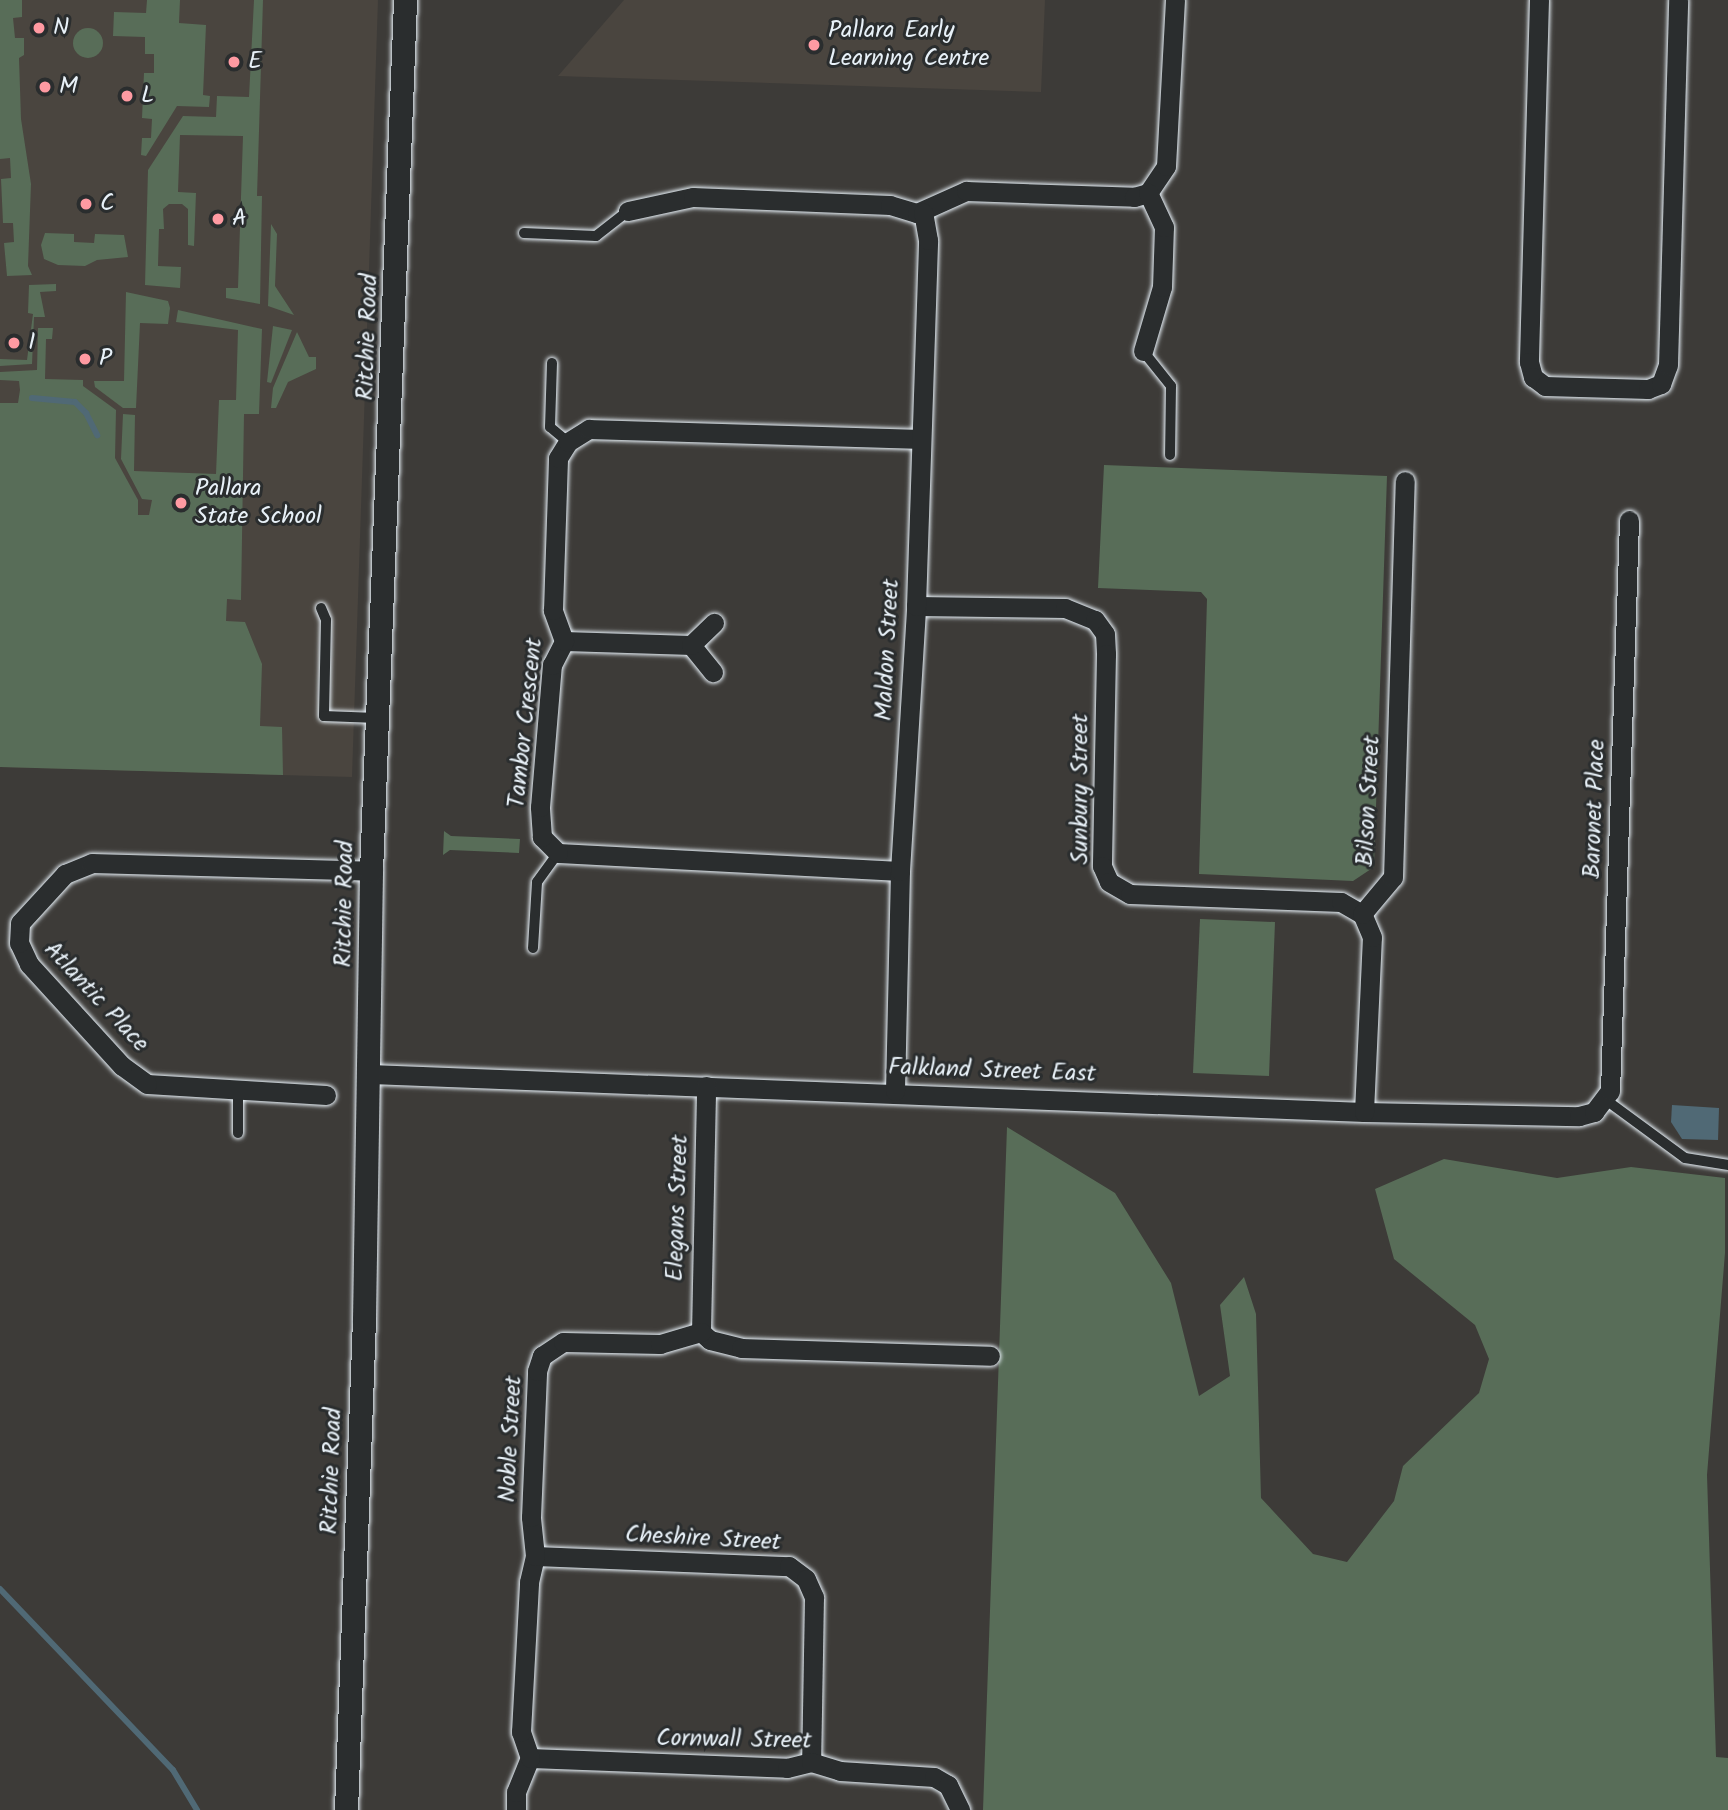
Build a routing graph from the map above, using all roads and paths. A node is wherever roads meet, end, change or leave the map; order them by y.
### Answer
1 (405, 0) edge
2 (1175, 0) edge
3 (1539, 0) edge
4 (1678, 0) edge
5 (1148, 193) junction
6 (628, 211) joint
7 (923, 212) junction
8 (524, 233) dead end
9 (1143, 351) joint
10 (552, 363) dead end
11 (921, 439) junction
12 (568, 442) junction
13 (1170, 454) dead end
14 (1405, 481) dead end
15 (1629, 520) dead end
16 (916, 606) junction
17 (321, 608) dead end
18 (714, 623) dead end
19 (564, 641) junction
20 (691, 645) junction
21 (713, 672) dead end
22 (378, 718) junction
23 (558, 853) junction
24 (371, 871) junction
25 (900, 871) junction
26 (1362, 914) junction
27 (533, 948) dead end
28 (370, 1074) junction
29 (706, 1086) junction
30 (895, 1091) junction
31 (238, 1092) junction
32 (326, 1095) dead end
33 (1606, 1100) junction
34 (1364, 1112) junction
35 (238, 1133) dead end
36 (1728, 1165) edge
37 (701, 1332) junction
38 (990, 1356) dead end
39 (535, 1556) junction
40 (530, 1758) junction
41 (811, 1762) junction
42 (346, 1810) edge
43 (516, 1810) edge
44 (960, 1810) edge

1 - 22 street, Ritchie Road
2 - 5 street
3 - 4 street
5 - 7 street
5 - 9 street
6 - 7 street
6 - 8 lane
7 - 11 street, Maldon Street
9 - 13 lane
10 - 12 lane
11 - 12 street
11 - 16 street, Maldon Street
12 - 19 street, Tambor Crescent
14 - 26 street, Bilson Street
15 - 33 street, Baronet Place
16 - 25 street, Maldon Street
16 - 26 street, Sunbury Street
17 - 22 lane
18 - 20 street
19 - 20 street
19 - 23 street, Tambor Crescent
20 - 21 street
22 - 24 street, Ritchie Road
23 - 25 street
23 - 27 lane
24 - 28 street, Ritchie Road
24 - 31 street, Atlantic Place
25 - 30 street, Maldon Street
26 - 34 street
28 - 29 street, Falkland Street East
28 - 42 street, Ritchie Road
29 - 30 street, Falkland Street East
29 - 37 street, Elegans Street
30 - 34 street, Falkland Street East
31 - 32 street, Atlantic Place
31 - 35 lane
33 - 34 street, Falkland Street East
33 - 36 lane
37 - 38 street
37 - 39 street, Noble Street
39 - 40 street, Noble Street
39 - 41 street, Cheshire Street
40 - 41 street, Cornwall Street
40 - 43 street
41 - 44 street, Cornwall Street

